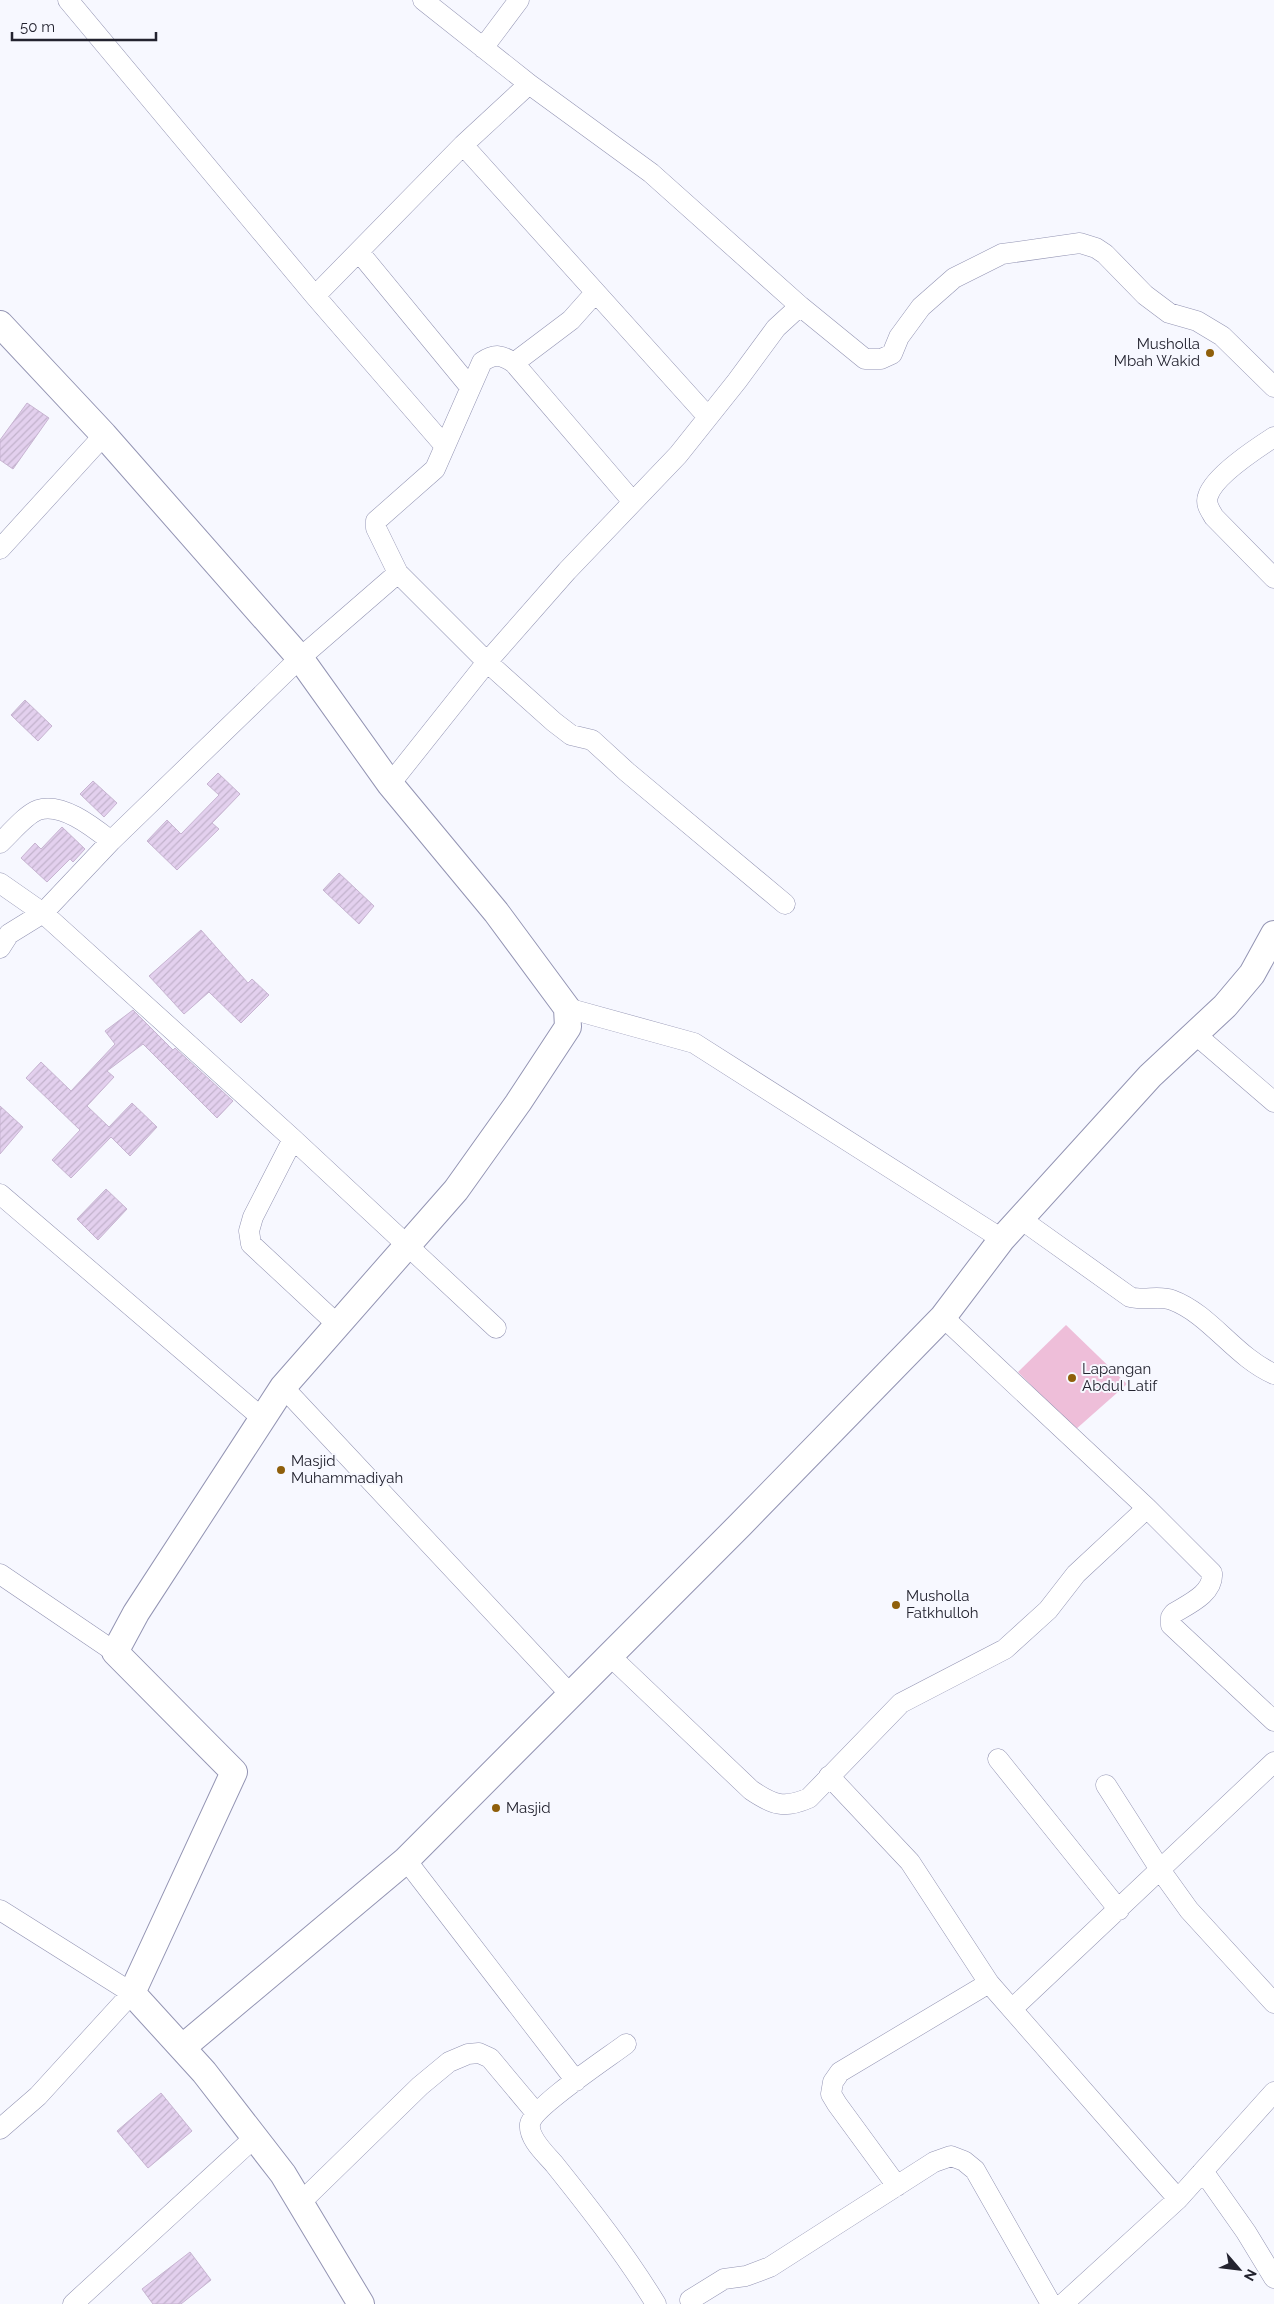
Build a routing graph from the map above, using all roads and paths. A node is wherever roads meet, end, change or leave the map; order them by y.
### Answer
1 (68, 0) edge
2 (423, 0) edge
3 (519, 0) edge
4 (483, 48) junction
5 (529, 84) junction
6 (463, 145) junction
7 (359, 252) junction
8 (595, 293) junction
9 (315, 296) junction
10 (800, 306) junction
11 (0, 324) edge
12 (514, 363) junction
13 (470, 387) junction
14 (1274, 387) edge
15 (708, 417) junction
16 (104, 435) junction
17 (1274, 437) edge
18 (444, 445) junction
19 (633, 502) junction
20 (0, 549) edge
21 (398, 573) junction
22 (1273, 574) edge
23 (300, 658) junction
24 (486, 662) junction
25 (390, 784) junction
26 (111, 840) junction
27 (0, 843) edge
28 (0, 884) edge
29 (785, 904) dead end
30 (43, 913) junction
31 (1274, 934) edge
32 (0, 948) edge
33 (567, 1008) junction
34 (1195, 1034) junction
35 (1274, 1102) edge
36 (293, 1139) junction
37 (0, 1194) edge
38 (1022, 1220) junction
39 (1002, 1239) junction
40 (406, 1246) junction
41 (943, 1317) junction
42 (338, 1325) junction
43 (496, 1328) dead end
44 (1274, 1374) edge
45 (283, 1387) junction
46 (262, 1418) junction
47 (1147, 1508) junction
48 (0, 1574) edge
49 (115, 1652) junction
50 (609, 1655) junction
51 (570, 1694) junction
52 (1274, 1721) edge
53 (998, 1759) dead end
54 (1274, 1762) edge
55 (829, 1776) junction
56 (1106, 1785) dead end
57 (406, 1860) junction
58 (1161, 1871) junction
59 (0, 1910) edge
60 (1119, 1910) junction
61 (989, 1983) junction
62 (132, 1993) junction
63 (1274, 2003) edge
64 (1012, 2009) junction
65 (626, 2044) dead end
66 (182, 2047) junction
67 (576, 2081) junction
68 (1274, 2092) edge
69 (536, 2113) junction
70 (0, 2129) edge
71 (255, 2137) junction
72 (1203, 2171) junction
73 (897, 2186) junction
74 (1178, 2199) junction
75 (301, 2202) junction
76 (1274, 2278) edge
77 (689, 2302) edge
78 (73, 2304) edge
79 (360, 2304) edge
80 (656, 2304) edge
81 (1051, 2304) edge
82 (1063, 2304) edge

1 - 9 street
2 - 4 street
3 - 4 street
4 - 5 street
5 - 6 street
5 - 10 street
6 - 7 street
6 - 8 street
7 - 9 street
7 - 13 street
8 - 12 street
8 - 15 street
9 - 18 street
10 - 14 street
10 - 15 street
11 - 16 street
12 - 13 street
12 - 19 street
13 - 18 street
15 - 19 street
16 - 20 street
16 - 23 street
17 - 22 street
18 - 21 street
19 - 24 street
21 - 23 street
21 - 24 street
23 - 25 street
23 - 26 street
24 - 25 street
24 - 29 street
25 - 33 street
26 - 27 street
26 - 30 street
28 - 30 street
30 - 32 street
30 - 36 street
31 - 34 street
33 - 39 street
33 - 40 street
34 - 35 street
34 - 38 street
36 - 40 street
36 - 42 street
37 - 46 street
38 - 39 street
38 - 44 street
39 - 41 street
40 - 42 street
40 - 43 street
41 - 47 street
41 - 50 street
42 - 45 street
45 - 46 street
45 - 51 street
46 - 49 street
47 - 52 street
47 - 55 street
48 - 49 street
49 - 62 street
50 - 51 street
50 - 55 street
51 - 57 street
53 - 60 street
54 - 58 street
55 - 61 street
56 - 58 street
57 - 66 street
57 - 67 street
58 - 60 street
58 - 63 street
59 - 62 street
60 - 64 street
61 - 64 street
61 - 73 street
62 - 66 street
62 - 70 street
64 - 74 street
65 - 67 street
66 - 71 street
67 - 69 street
68 - 72 street
69 - 75 street
69 - 80 street
71 - 75 street
71 - 78 street
72 - 74 street
72 - 76 street
73 - 77 street
73 - 81 street
74 - 82 street
75 - 79 street

